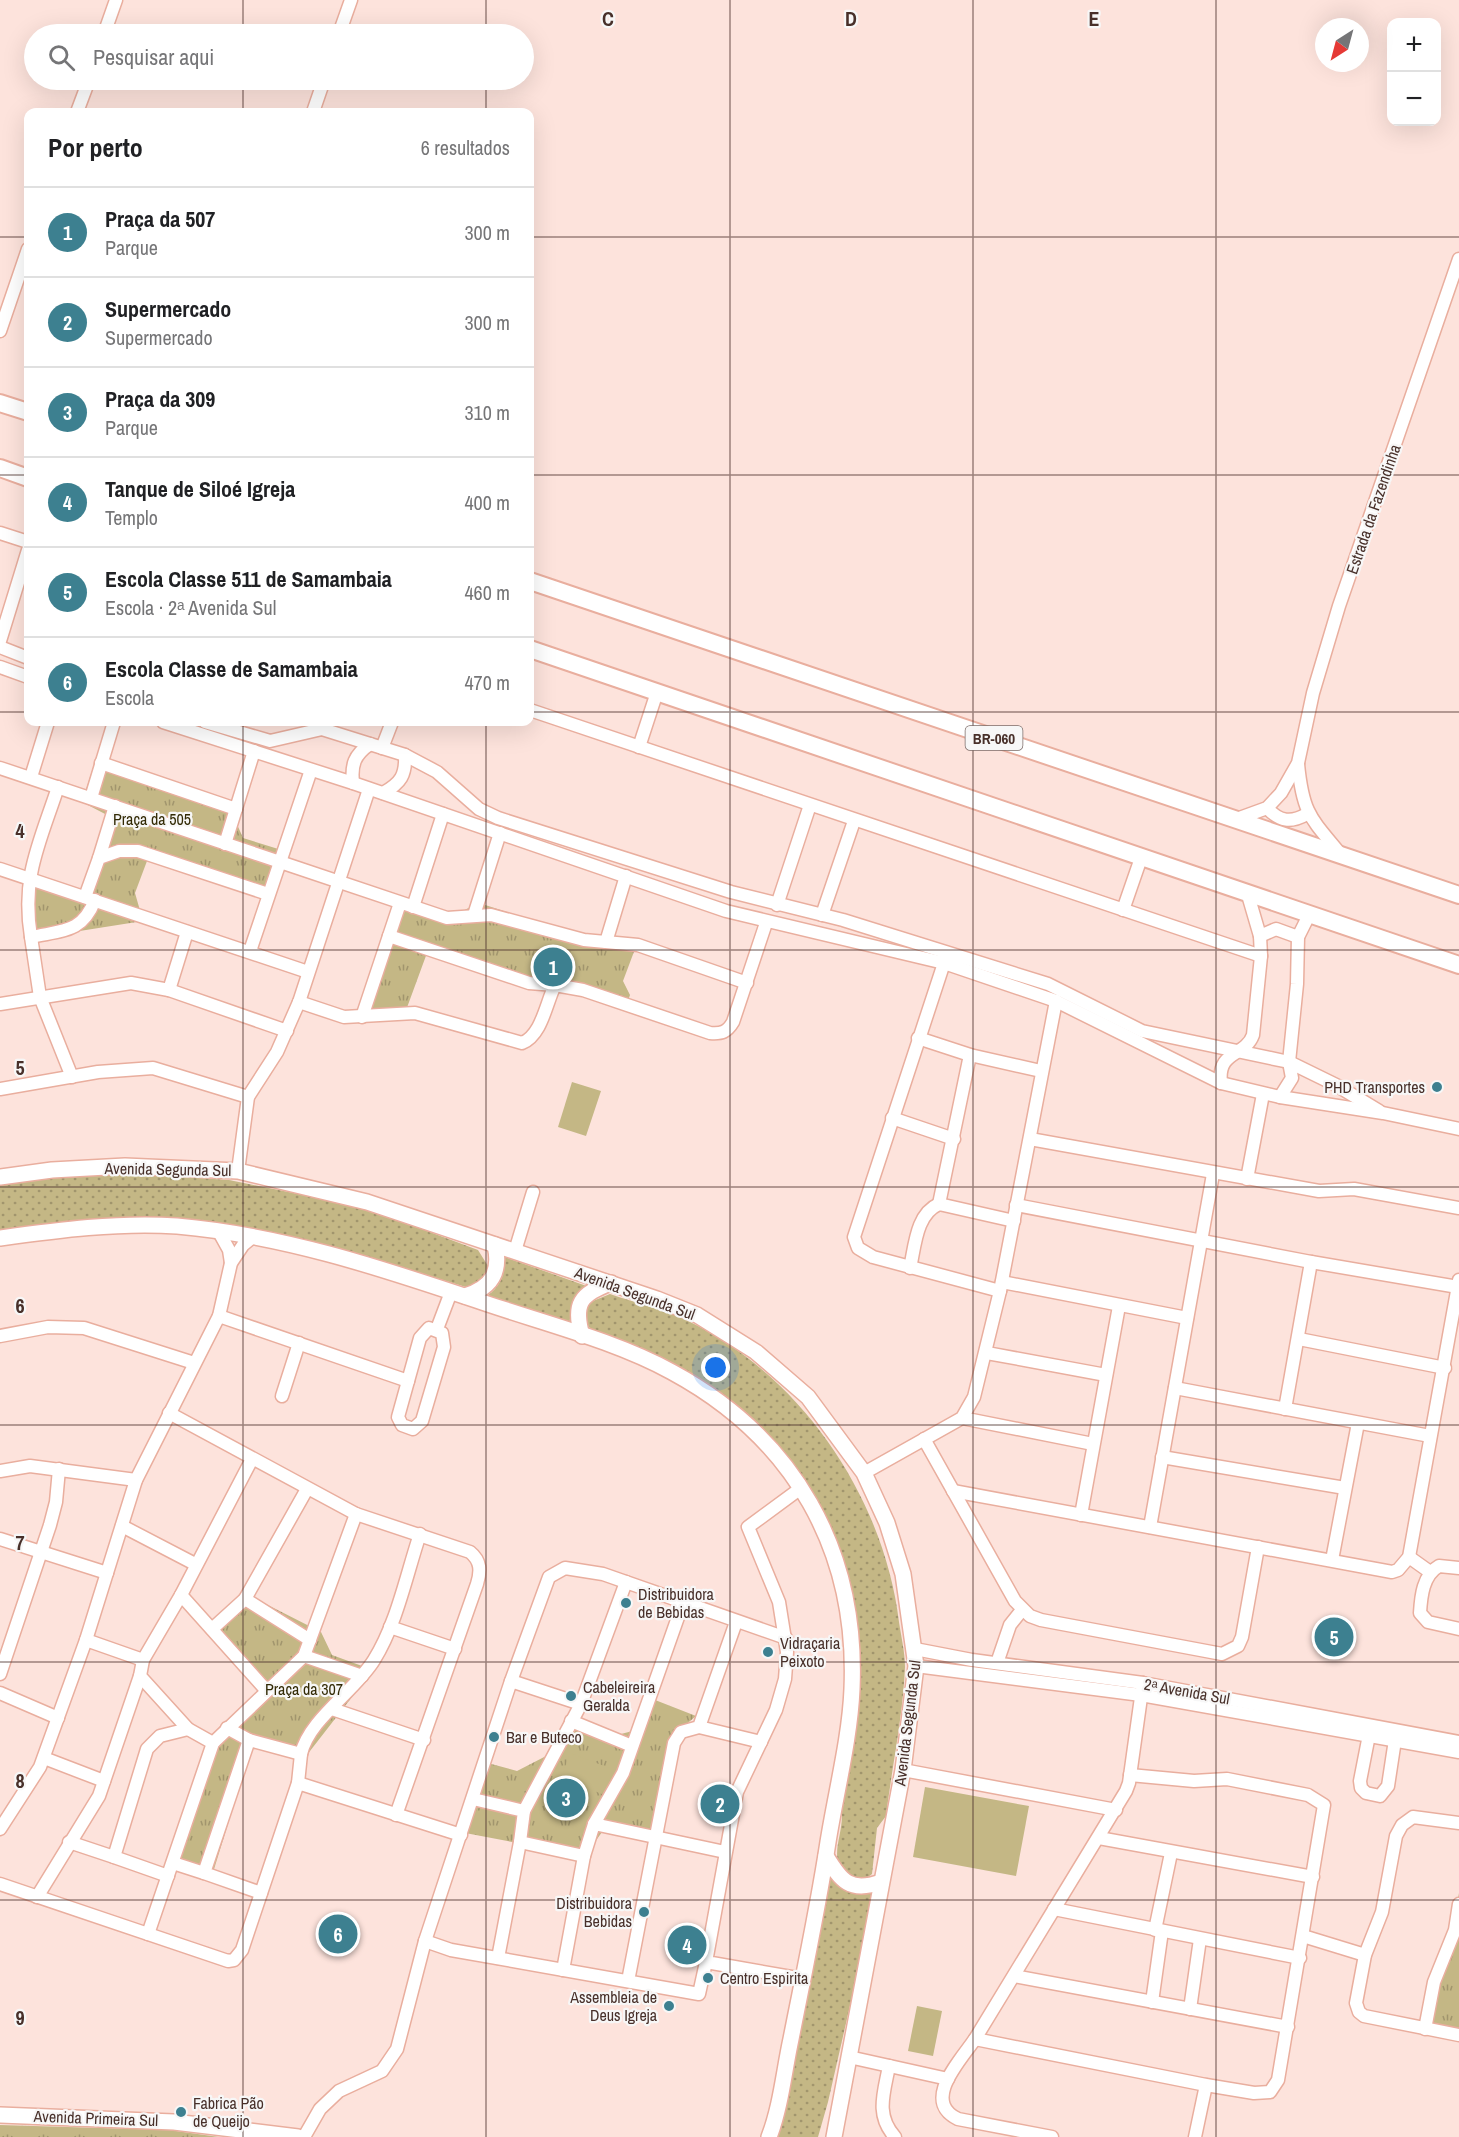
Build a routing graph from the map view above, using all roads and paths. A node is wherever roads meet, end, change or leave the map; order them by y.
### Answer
1 (116, 0) edge
2 (351, 0) edge
3 (108, 24) edge
4 (343, 24) edge
5 (85, 90) edge
6 (321, 90) edge
7 (78, 108) edge
8 (314, 108) edge
9 (1459, 260) edge
10 (24, 261) edge
11 (0, 332) edge
12 (0, 403) edge
13 (24, 411) edge
14 (0, 468) edge
15 (24, 477) edge
16 (0, 532) edge
17 (24, 541) edge
18 (24, 563) edge
19 (534, 582) edge
20 (0, 641) edge
21 (0, 647) edge
22 (534, 650) edge
23 (23, 656) edge
24 (5, 668) edge
25 (24, 675) edge
26 (657, 692) junction
27 (534, 711) edge
28 (47, 726) edge
29 (113, 726) edge
30 (176, 726) edge
31 (219, 726) edge
32 (389, 726) edge
33 (376, 746) junction
34 (639, 747) junction
35 (254, 751) junction
36 (405, 755) junction
37 (101, 763) junction
38 (1298, 763) junction
39 (0, 768) edge
40 (311, 770) junction
41 (31, 777) junction
42 (353, 783) junction
43 (58, 787) junction
44 (369, 789) junction
45 (383, 793) junction
46 (91, 798) junction
47 (810, 805) junction
48 (115, 806) junction
49 (1267, 808) junction
50 (236, 809) junction
51 (443, 814) junction
52 (1307, 814) junction
53 (1233, 820) junction
54 (854, 821) junction
55 (500, 833) junction
56 (225, 844) junction
57 (1342, 856) junction
58 (99, 858) junction
59 (1141, 858) junction
60 (279, 862) junction
61 (0, 869) edge
62 (626, 876) junction
63 (28, 877) junction
64 (339, 881) junction
65 (731, 892) junction
66 (268, 894) junction
67 (1248, 895) junction
68 (1459, 895) edge
69 (90, 899) junction
70 (400, 903) junction
71 (777, 905) junction
72 (413, 907) junction
73 (1123, 910) junction
74 (726, 912) junction
75 (474, 915) junction
76 (822, 915) junction
77 (1309, 915) junction
78 (843, 920) junction
79 (766, 923) junction
80 (187, 932) junction
81 (389, 936) junction
82 (1260, 936) junction
83 (32, 937) junction
84 (1298, 937) junction
85 (840, 939) junction
86 (606, 942) junction
87 (250, 951) junction
88 (1261, 956) junction
89 (944, 963) junction
90 (1459, 965) edge
91 (308, 972) junction
92 (747, 983) junction
93 (555, 985) junction
94 (169, 990) junction
95 (40, 997) junction
96 (1056, 1001) junction
97 (299, 1002) junction
98 (0, 1004) edge
99 (362, 1017) junction
100 (287, 1031) junction
101 (918, 1038) junction
102 (1235, 1052) junction
103 (970, 1055) junction
104 (1289, 1062) junction
105 (1041, 1071) junction
106 (72, 1077) junction
107 (1221, 1083) junction
108 (0, 1089) edge
109 (1263, 1094) junction
110 (248, 1097) junction
111 (1280, 1097) junction
112 (1383, 1113) junction
113 (892, 1118) junction
114 (1459, 1129) edge
115 (954, 1139) junction
116 (1030, 1139) junction
117 (238, 1171) junction
118 (1213, 1174) junction
119 (0, 1177) edge
120 (1247, 1179) junction
121 (533, 1192) dead end
122 (939, 1204) junction
123 (1016, 1205) junction
124 (1459, 1208) edge
125 (1014, 1221) junction
126 (219, 1232) junction
127 (254, 1236) junction
128 (0, 1238) edge
129 (1201, 1241) junction
130 (495, 1245) junction
131 (514, 1251) junction
132 (1311, 1262) junction
133 (231, 1263) junction
134 (910, 1268) junction
135 (611, 1283) junction
136 (1458, 1284) edge
137 (1001, 1286) junction
138 (458, 1294) junction
139 (1119, 1306) junction
140 (219, 1316) junction
141 (1187, 1318) junction
142 (437, 1329) junction
143 (0, 1336) edge
144 (582, 1336) junction
145 (1299, 1339) junction
146 (299, 1343) junction
147 (987, 1353) junction
148 (194, 1363) junction
149 (1445, 1368) junction
150 (1106, 1375) junction
151 (408, 1381) junction
152 (1175, 1388) junction
153 (282, 1396) dead end
154 (1285, 1409) junction
155 (169, 1413) junction
156 (962, 1418) junction
157 (1358, 1423) junction
158 (1430, 1436) junction
159 (924, 1439) junction
160 (1093, 1444) junction
161 (1162, 1457) junction
162 (252, 1459) junction
163 (59, 1469) junction
164 (0, 1471) edge
165 (864, 1473) junction
166 (136, 1480) junction
167 (801, 1488) junction
168 (1345, 1488) junction
169 (308, 1489) junction
170 (953, 1491) junction
171 (356, 1514) junction
172 (1081, 1515) junction
173 (122, 1527) junction
174 (1149, 1527) junction
175 (420, 1534) junction
176 (0, 1539) edge
177 (1258, 1547) junction
178 (41, 1551) junction
179 (1408, 1557) junction
180 (1332, 1560) junction
181 (195, 1564) junction
182 (1459, 1568) edge
183 (1431, 1572) junction
184 (107, 1573) junction
185 (626, 1582) junction
186 (181, 1595) junction
187 (244, 1599) junction
188 (683, 1603) junction
189 (1022, 1610) junction
190 (736, 1622) junction
191 (390, 1627) junction
192 (212, 1629) junction
193 (1459, 1629) edge
194 (786, 1638) junction
195 (86, 1640) junction
196 (310, 1640) junction
197 (455, 1649) junction
198 (915, 1649) junction
199 (304, 1656) junction
200 (143, 1660) junction
201 (997, 1664) junction
202 (916, 1666) junction
203 (0, 1674) edge
204 (140, 1676) junction
205 (362, 1676) junction
206 (511, 1681) junction
207 (1142, 1689) junction
208 (266, 1690) junction
209 (0, 1693) edge
210 (581, 1704) junction
211 (332, 1710) junction
212 (58, 1718) junction
213 (571, 1721) junction
214 (699, 1727) junction
215 (227, 1728) junction
216 (188, 1729) junction
217 (1369, 1735) junction
218 (249, 1740) junction
219 (424, 1740) junction
220 (1395, 1740) junction
221 (760, 1742) junction
222 (1459, 1742) edge
223 (213, 1743) junction
224 (632, 1746) junction
225 (1459, 1752) edge
226 (301, 1754) junction
227 (44, 1758) junction
228 (903, 1770) junction
229 (1130, 1775) junction
230 (104, 1781) junction
231 (298, 1783) junction
232 (473, 1799) junction
233 (1116, 1810) junction
234 (524, 1811) junction
235 (396, 1815) junction
236 (1459, 1823) edge
237 (594, 1824) junction
238 (0, 1828) edge
239 (461, 1834) junction
240 (656, 1838) junction
241 (1099, 1838) junction
242 (69, 1842) junction
243 (520, 1842) junction
244 (725, 1852) junction
245 (1171, 1852) junction
246 (584, 1856) junction
247 (826, 1856) junction
248 (114, 1857) junction
249 (173, 1863) junction
250 (204, 1873) junction
251 (168, 1876) junction
252 (1313, 1876) junction
253 (881, 1882) junction
254 (0, 1884) edge
255 (261, 1893) junction
256 (37, 1897) junction
257 (1459, 1904) edge
258 (1054, 1909) junction
259 (1159, 1931) junction
260 (148, 1934) junction
261 (1303, 1936) junction
262 (1200, 1939) junction
263 (425, 1941) junction
264 (1365, 1955) junction
265 (498, 1958) junction
266 (1300, 1958) junction
267 (706, 1962) junction
268 (563, 1970) junction
269 (1014, 1976) junction
270 (803, 1979) junction
271 (628, 1981) junction
272 (1152, 2002) junction
273 (1190, 2009) junction
274 (1288, 2027) junction
275 (1425, 2029) junction
276 (1459, 2035) edge
277 (975, 2039) junction
278 (849, 2057) junction
279 (888, 2066) junction
280 (948, 2079) junction
281 (1206, 2085) junction
282 (0, 2115) edge
283 (296, 2137) edge
284 (304, 2137) edge
285 (769, 2137) edge
286 (834, 2137) edge
287 (895, 2137) edge
288 (1052, 2137) edge
289 (1195, 2137) edge

1 - 3 street
2 - 4 street
5 - 7 street
6 - 8 street
9 - 38 street, Estrada da Fazendinha
10 - 11 street
12 - 13 highway
14 - 15 highway
16 - 17 street
18 - 20 street
19 - 53 highway, BR-060
21 - 23 street
22 - 26 highway
23 - 24 street
24 - 25 street
26 - 34 street
26 - 59 highway
27 - 34 street
28 - 41 street
29 - 37 street
30 - 35 street
31 - 33 street
32 - 33 street
33 - 36 street
33 - 42 street
34 - 47 street
35 - 40 street
35 - 50 street
36 - 45 street
36 - 65 street
37 - 46 street
37 - 50 street
38 - 49 street, Estrada da Fazendinha
38 - 52 street, Estrada da Fazendinha
39 - 41 street
40 - 42 street
40 - 60 street
41 - 43 street
42 - 44 street
43 - 46 street
43 - 63 street
44 - 45 street
44 - 64 street
45 - 51 street
46 - 48 street
47 - 54 street
47 - 71 street
48 - 56 street
48 - 58 street
49 - 52 street
49 - 53 street
50 - 56 street
51 - 55 street
51 - 72 street
52 - 57 street, Estrada da Fazendinha
53 - 57 highway, BR-060
54 - 73 street
54 - 76 street
55 - 62 street
55 - 75 street
56 - 60 street
57 - 68 highway, BR-060
58 - 66 street
58 - 69 street
59 - 67 highway
59 - 73 street
60 - 64 street
60 - 66 street
61 - 63 street
62 - 74 street
62 - 86 street
63 - 69 street
63 - 83 street
64 - 70 street
64 - 91 street
65 - 71 street
65 - 74 street
66 - 87 street
67 - 77 highway
67 - 82 street
69 - 80 street
69 - 83 street
70 - 72 street
70 - 81 street
71 - 76 street
72 - 75 street
73 - 88 street
74 - 79 street
75 - 86 street
76 - 78 street
77 - 84 street
77 - 90 highway
78 - 85 street
78 - 102 street
79 - 85 street
79 - 92 street
80 - 87 street
80 - 94 street
81 - 93 street
81 - 99 street
82 - 84 street
82 - 88 street
83 - 95 street
84 - 104 street
85 - 89 street
86 - 92 street
87 - 91 street
88 - 102 street
89 - 96 street
89 - 101 street
91 - 97 street
92 - 93 street
93 - 99 street
94 - 95 street
94 - 100 street
95 - 98 street
95 - 106 street
96 - 105 street
96 - 107 street
97 - 99 street
97 - 100 street
100 - 110 street
101 - 103 street
101 - 113 street
102 - 104 street
102 - 107 street
103 - 105 street
103 - 115 street
104 - 111 street
104 - 112 street
105 - 116 street
106 - 108 street
106 - 110 street
107 - 109 street
109 - 111 street
109 - 120 street
110 - 117 street
111 - 112 street
112 - 114 street
113 - 115 street
113 - 134 street
115 - 122 street
116 - 118 street
116 - 123 street
117 - 119 main road, Avenida Segunda Sul
117 - 130 main road, Avenida Segunda Sul
118 - 120 street
118 - 129 street
120 - 124 street
121 - 131 street
122 - 125 street
122 - 134 street
123 - 125 street
123 - 129 street
125 - 137 street
126 - 127 main road
126 - 128 main road
126 - 133 street
127 - 133 street
127 - 138 main road
129 - 132 street
129 - 141 street
130 - 131 main road, Avenida Segunda Sul
130 - 138 main road
131 - 135 main road, Avenida Segunda Sul
132 - 136 street
132 - 145 street
133 - 140 street
134 - 137 street
135 - 144 main road
135 - 165 main road, Avenida Segunda Sul
136 - 149 street
137 - 139 street
137 - 147 street
138 - 142 street
138 - 144 main road
139 - 141 street
139 - 150 street
140 - 146 street
140 - 148 street
141 - 152 street
142 - 151 street
142 - 151 street
143 - 148 street
144 - 167 main road
145 - 149 street
145 - 154 street
146 - 151 street
146 - 153 street
147 - 150 street
147 - 156 street
148 - 155 street
149 - 158 street
150 - 160 street
152 - 154 street
152 - 161 street
154 - 157 street
155 - 162 street
155 - 166 street
156 - 159 street
156 - 160 street
157 - 158 street
157 - 168 street
158 - 179 street
159 - 165 street
159 - 170 street
160 - 172 street
161 - 168 street
161 - 174 street
162 - 169 street
162 - 181 street
163 - 164 street
163 - 166 street
163 - 178 street
165 - 198 main road, Avenida Segunda Sul
166 - 173 street
167 - 194 street
167 - 247 main road
168 - 180 street
169 - 171 street
169 - 187 street
170 - 172 street
170 - 189 street
171 - 175 street
171 - 196 street
172 - 174 street
173 - 181 street
173 - 184 street
174 - 177 street
175 - 191 street
175 - 197 street
176 - 178 street
177 - 180 street
177 - 189 street
178 - 184 street
178 - 203 street
179 - 180 street
179 - 183 street
181 - 186 street
182 - 183 street
183 - 193 street
184 - 195 street
185 - 188 street
185 - 206 street
185 - 210 street
186 - 192 street
186 - 200 street
187 - 192 street
187 - 196 street
188 - 190 street
188 - 224 street
189 - 201 street
190 - 194 street
190 - 214 street
191 - 197 street
191 - 205 street
192 - 208 street
194 - 221 street
195 - 200 street
195 - 212 street
196 - 199 street
197 - 219 street
198 - 201 street, 2ᵃ Avenida Sul
198 - 202 main road, Avenida Segunda Sul
199 - 205 street
199 - 208 street
200 - 204 street
201 - 207 street, 2ᵃ Avenida Sul
202 - 207 street, 2ᵃ Avenida Sul
202 - 228 main road, Avenida Segunda Sul
204 - 216 street
204 - 230 street
205 - 211 street
206 - 210 street
206 - 232 street
207 - 217 street, 2ᵃ Avenida Sul
207 - 222 street, 2ᵃ Avenida Sul
207 - 229 street
208 - 215 street
209 - 212 street
210 - 213 street
211 - 219 street
211 - 226 street
212 - 227 street
213 - 224 street
213 - 234 street
214 - 221 street
214 - 240 street
215 - 218 street
215 - 223 street
216 - 223 street
216 - 248 street
217 - 220 street, 2ᵃ Avenida Sul
217 - 220 street
218 - 226 street
218 - 250 street
219 - 235 street
220 - 225 street, 2ᵃ Avenida Sul
221 - 244 street
223 - 249 street
224 - 237 street
226 - 231 street
227 - 230 street
227 - 238 street
228 - 233 street
228 - 253 main road, Avenida Segunda Sul
229 - 233 street
229 - 252 street
230 - 242 street
231 - 235 street
231 - 255 street
232 - 234 street
232 - 239 street
233 - 241 street
234 - 243 street
235 - 239 street
236 - 264 street
237 - 240 street
237 - 246 street
239 - 263 street
240 - 244 street
240 - 271 street
241 - 245 street
241 - 258 street
242 - 248 street
242 - 256 street
243 - 246 street
243 - 265 street
244 - 267 street
245 - 252 street
245 - 259 street
246 - 268 street
247 - 253 main road
247 - 270 main road
248 - 251 street
249 - 250 street
249 - 251 street
250 - 255 street
251 - 260 street
252 - 261 street
253 - 278 main road, Avenida Segunda Sul
254 - 256 street
255 - 260 street
256 - 260 street
257 - 275 street
258 - 259 street
258 - 269 street
259 - 262 street
259 - 272 street
261 - 264 street
261 - 266 street
262 - 266 street
262 - 273 street
263 - 265 street
263 - 284 street
264 - 275 street
265 - 268 street
266 - 274 street
267 - 270 street
267 - 271 street
268 - 271 street
269 - 272 street
269 - 277 street
270 - 285 main road
272 - 273 street
273 - 274 street
274 - 281 street
275 - 276 street
277 - 280 street
277 - 281 street
278 - 279 street
278 - 286 main road, Avenida Segunda Sul
279 - 280 street
279 - 287 street
280 - 288 street
281 - 289 street
282 - 283 main road, Avenida Primeira Sul

